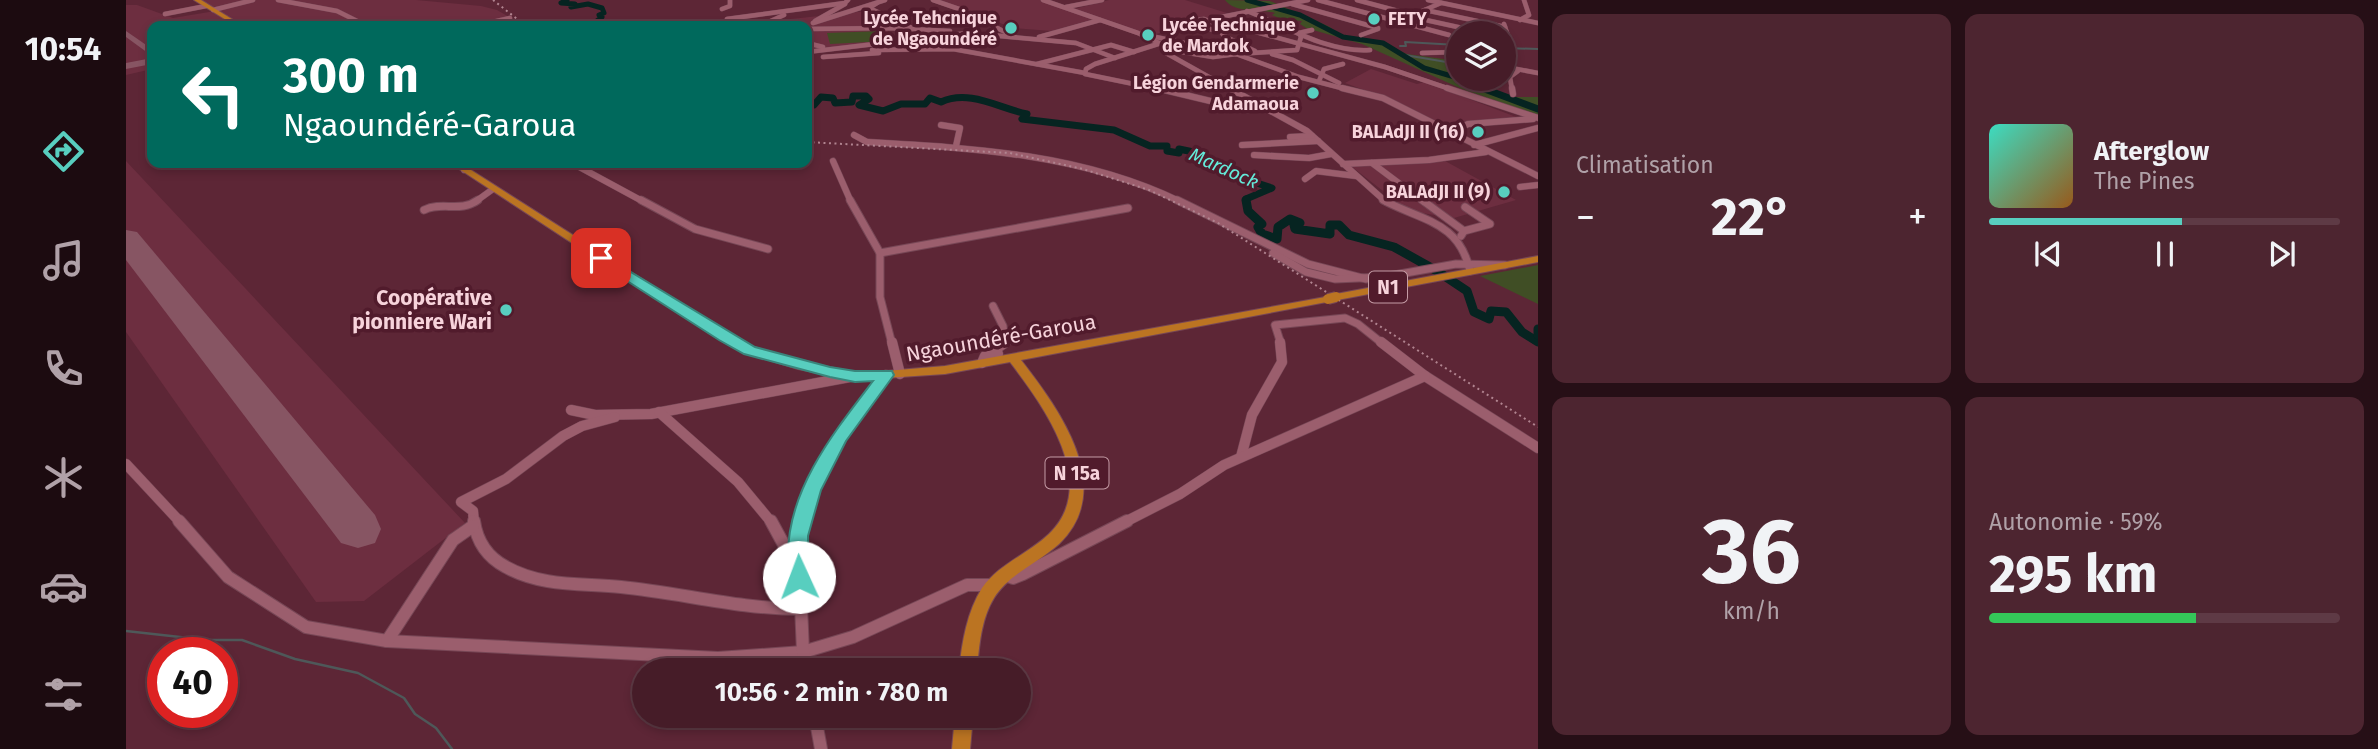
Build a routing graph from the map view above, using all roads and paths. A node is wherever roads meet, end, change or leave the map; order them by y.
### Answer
1 (197, 0) edge
2 (253, 0) edge
3 (278, 0) edge
4 (730, 0) edge
5 (851, 0) edge
6 (885, 0) edge
7 (933, 0) edge
8 (1044, 0) edge
9 (1102, 0) edge
10 (1308, 0) edge
11 (1318, 0) edge
12 (1357, 0) edge
13 (1428, 0) edge
14 (1465, 0) edge
15 (1524, 0) edge
16 (1286, 2) junction
17 (877, 3) junction
18 (1441, 3) junction
19 (1457, 6) junction
20 (210, 8) junction
21 (1064, 8) junction
22 (722, 9) dead end
23 (791, 10) junction
24 (1424, 10) junction
25 (1247, 11) junction
26 (1484, 12) junction
27 (736, 13) dead end
28 (165, 14) dead end
29 (1412, 16) junction
30 (1502, 16) junction
31 (510, 18) dead end
32 (727, 19) dead end
33 (1102, 20) junction
34 (1212, 20) junction
35 (1471, 20) junction
36 (1520, 20) junction
37 (232, 21) edge
38 (358, 21) edge
39 (497, 21) edge
40 (738, 21) edge
41 (749, 21) edge
42 (762, 21) edge
43 (762, 21) edge
44 (1272, 21) junction
45 (1476, 21) edge
46 (1503, 21) edge
47 (1396, 22) junction
48 (813, 23) joint
49 (1538, 23) edge
50 (1446, 24) edge
51 (1238, 26) junction
52 (812, 27) edge
53 (1217, 29) junction
54 (1378, 29) junction
55 (1421, 29) junction
56 (1000, 30) junction
57 (1312, 30) dead end
58 (952, 32) junction
59 (968, 33) junction
60 (1138, 33) junction
61 (1300, 33) junction
62 (1415, 33) dead end
63 (1361, 35) dead end
64 (1012, 36) junction
65 (1031, 37) junction
66 (1446, 37) edge
67 (910, 41) junction
68 (1297, 43) junction
69 (812, 44) edge
70 (1158, 44) junction
71 (844, 49) junction
72 (888, 50) junction
73 (991, 50) dead end
74 (1094, 50) junction
75 (1370, 50) dead end
76 (1255, 51) junction
77 (1294, 51) junction
78 (812, 52) edge
79 (1134, 52) junction
80 (1265, 52) junction
81 (1446, 52) edge
82 (1422, 53) dead end
83 (1236, 54) junction
84 (985, 55) junction
85 (825, 56) dead end
86 (836, 57) junction
87 (972, 57) dead end
88 (1115, 58) junction
89 (1348, 58) junction
90 (1343, 64) junction
91 (1035, 65) junction
92 (1015, 66) dead end
93 (1518, 69) joint
94 (1085, 73) junction
95 (1538, 73) edge
96 (1322, 76) junction
97 (1318, 82) junction
98 (1343, 84) junction
99 (1364, 92) junction
100 (1513, 94) dead end
101 (1248, 110) junction
102 (1269, 110) junction
103 (1223, 114) dead end
104 (1538, 118) edge
105 (941, 125) dead end
106 (1536, 131) edge
107 (854, 135) dead end
108 (1290, 137) dead end
109 (1459, 137) junction
110 (1315, 139) junction
111 (1242, 145) dead end
112 (1474, 145) junction
113 (956, 146) junction
114 (1486, 152) junction
115 (1331, 154) junction
116 (1254, 155) dead end
117 (833, 161) dead end
118 (1372, 163) junction
119 (1343, 164) junction
120 (461, 168) edge
121 (469, 168) edge
122 (581, 168) edge
123 (464, 170) junction
124 (1358, 176) junction
125 (1538, 176) edge
126 (1305, 179) dead end
127 (1538, 185) edge
128 (1520, 187) dead end
129 (493, 189) junction
130 (1465, 207) dead end
131 (1128, 208) dead end
132 (424, 210) dead end
133 (1464, 232) junction
134 (1457, 240) junction
135 (768, 248) dead end
136 (880, 253) junction
137 (1538, 258) edge
138 (1469, 267) junction
139 (1426, 270) joint
140 (1443, 273) junction
141 (993, 306) dead end
142 (1013, 357) junction
143 (982, 363) junction
144 (900, 374) junction
145 (886, 375) junction
146 (855, 376) junction
147 (1425, 376) junction
148 (571, 410) dead end
149 (659, 412) junction
150 (615, 417) junction
151 (1538, 448) edge
152 (1241, 457) junction
153 (126, 464) edge
154 (473, 526) junction
155 (799, 575) junction
156 (999, 580) junction
157 (801, 609) junction
158 (387, 641) junction
159 (803, 652) junction
160 (804, 658) edge
161 (969, 658) edge
162 (817, 728) edge
163 (964, 728) edge
164 (963, 748) edge
165 (821, 749) edge

1 - 20 highway
2 - 20 street
3 - 38 street
4 - 22 street
5 - 23 street
5 - 48 street
6 - 17 street
7 - 56 street
8 - 21 street
9 - 21 street
10 - 16 street
11 - 47 street
12 - 29 street
13 - 18 street
14 - 19 street
15 - 36 street
16 - 25 street
16 - 54 street
17 - 48 street
17 - 58 street
18 - 19 street
18 - 24 street
19 - 26 street
20 - 28 street
20 - 37 highway
21 - 33 street
23 - 42 street
23 - 43 street
24 - 29 street
24 - 35 street
25 - 34 street
25 - 44 street
26 - 30 street
26 - 35 street
27 - 41 street
29 - 47 street
29 - 50 street
30 - 36 street
30 - 46 street
31 - 39 street
32 - 40 street
33 - 60 street
33 - 65 street
34 - 51 street
34 - 53 street
35 - 45 street
36 - 49 street
44 - 51 street
44 - 61 street
47 - 54 street
47 - 55 street
51 - 68 street
52 - 58 street
53 - 53 street
53 - 76 street
54 - 63 street
55 - 62 street
55 - 66 street
56 - 59 street
56 - 64 street
57 - 61 street
58 - 59 street
59 - 64 street
59 - 67 street
60 - 70 street
60 - 83 street
61 - 68 street
61 - 75 street
64 - 65 street
65 - 74 street
67 - 71 street
67 - 72 street
68 - 77 street
68 - 89 street
69 - 71 street
70 - 79 street
70 - 83 street
70 - 102 street
71 - 72 street
71 - 78 street
71 - 86 street
72 - 84 street
72 - 86 street
73 - 84 street
74 - 79 street
74 - 88 street
74 - 91 street
76 - 80 street
76 - 83 street
77 - 80 street
77 - 89 street
79 - 88 street
80 - 96 street
81 - 82 street
83 - 97 street
84 - 87 street
84 - 91 street
85 - 86 street
88 - 94 street
89 - 90 street
89 - 104 street
90 - 96 street
90 - 98 street
91 - 92 street
91 - 94 street
93 - 95 street
93 - 100 street
94 - 101 street
96 - 97 street
96 - 98 street
97 - 99 street
98 - 99 street
99 - 109 street
101 - 102 street
101 - 103 street
102 - 110 street
104 - 109 street
105 - 113 street
106 - 112 street
107 - 113 street
108 - 110 street
109 - 112 street
110 - 111 street
110 - 115 street
112 - 114 street
113 - 139 street
114 - 118 street
114 - 125 street
115 - 116 street
115 - 119 street
117 - 136 street
118 - 119 street
118 - 133 street
119 - 124 street
120 - 123 highway, Ngaoundéré-Garoua / N1
121 - 123 street
122 - 135 street
123 - 129 highway, Ngaoundéré-Garoua / N1
124 - 126 street
124 - 134 street
127 - 128 street
129 - 132 street
129 - 146 highway, Ngaoundéré-Garoua / N1
130 - 133 street
131 - 136 street
133 - 134 street
134 - 138 street
136 - 144 street
137 - 138 highway, Ngaoundéré-Garoua / N1
138 - 140 highway, Ngaoundéré-Garoua / N1
139 - 140 street
140 - 142 highway, Ngaoundéré-Garoua / N1
141 - 143 street
142 - 143 highway, Ngaoundéré-Garoua / N1
142 - 156 highway, N 15a
143 - 144 highway, Ngaoundéré-Garoua / N1
144 - 145 highway, Ngaoundéré-Garoua / N1
145 - 146 highway, Ngaoundéré-Garoua / N1
145 - 155 street
146 - 149 street
147 - 151 street
147 - 152 street
147 - 152 street
148 - 150 street
149 - 150 street
149 - 155 street
150 - 154 street
152 - 156 street
153 - 158 street
154 - 157 street
154 - 158 street
155 - 157 street
156 - 159 street
156 - 161 highway, N 15a
157 - 159 street
158 - 159 street
159 - 160 street
162 - 165 street
163 - 164 highway

